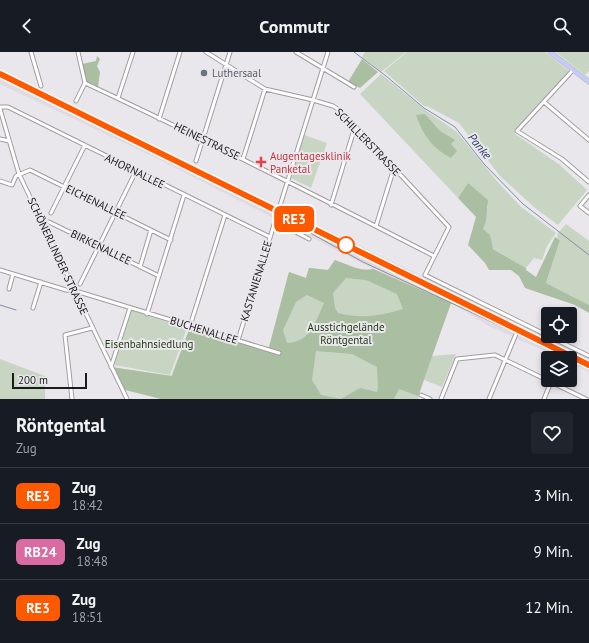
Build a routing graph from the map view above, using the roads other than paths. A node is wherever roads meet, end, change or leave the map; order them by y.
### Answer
1 (31, 52) edge
2 (78, 52) edge
3 (133, 52) edge
4 (180, 52) edge
5 (206, 52) edge
6 (230, 52) edge
7 (296, 52) edge
8 (328, 52) edge
9 (550, 52) edge
10 (226, 64) junction
11 (322, 68) junction
12 (573, 70) junction
13 (589, 82) edge
14 (85, 83) junction
15 (41, 86) dead end
16 (354, 87) dead end
17 (264, 89) junction
18 (118, 98) junction
19 (313, 100) junction
20 (76, 101) dead end
21 (544, 102) junction
22 (0, 108) edge
23 (159, 119) junction
24 (356, 128) junction
25 (203, 138) junction
26 (0, 139) edge
27 (589, 140) edge
28 (9, 141) junction
29 (84, 145) junction
30 (243, 159) junction
31 (196, 161) dead end
32 (394, 168) junction
33 (136, 171) junction
34 (19, 174) junction
35 (0, 182) edge
36 (589, 182) edge
37 (286, 183) junction
38 (64, 186) junction
39 (184, 195) junction
40 (589, 195) edge
41 (331, 204) junction
42 (116, 212) junction
43 (51, 213) dead end
44 (589, 213) edge
45 (225, 216) junction
46 (275, 221) junction
47 (42, 222) junction
48 (376, 226) junction
49 (152, 230) junction
50 (270, 237) junction
51 (309, 239) dead end
52 (171, 240) junction
53 (98, 247) junction
54 (434, 256) junction
55 (140, 266) junction
56 (0, 270) edge
57 (13, 274) junction
58 (159, 276) junction
59 (41, 282) junction
60 (80, 284) dead end
61 (9, 289) dead end
62 (76, 292) junction
63 (34, 308) dead end
64 (130, 308) junction
65 (147, 314) junction
66 (521, 323) junction
67 (190, 326) junction
68 (92, 328) junction
69 (519, 328) tunnel mouth
70 (516, 334) tunnel mouth
71 (238, 340) junction
72 (279, 353) dead end
73 (589, 356) edge
74 (505, 360) junction
75 (111, 367) junction
76 (541, 377) edge
77 (549, 387) edge
78 (561, 387) edge
79 (421, 395) dead end
80 (72, 399) edge
81 (127, 399) edge
82 (430, 399) edge
83 (441, 399) edge
84 (489, 399) edge
85 (544, 399) edge
86 (586, 399) edge

1 - 15 street
2 - 14 street
3 - 18 street
4 - 23 street
5 - 10 street, SCHILLERSTRASSE
6 - 10 street
7 - 11 street
8 - 11 street, KASTANIENALLEE
9 - 12 main road
10 - 17 street, SCHILLERSTRASSE
10 - 25 street
11 - 16 street
11 - 19 street, KASTANIENALLEE
12 - 13 main road
12 - 21 street
14 - 18 street, HEINESTRASSE
14 - 20 street
17 - 19 street, SCHILLERSTRASSE
17 - 30 street
18 - 23 street, HEINESTRASSE
19 - 24 street, SCHILLERSTRASSE
19 - 37 street, KASTANIENALLEE
21 - 27 street
21 - 36 street
22 - 28 street, SCHÖNERLINDER STRASSE
22 - 29 street, AHORNALLEE
23 - 25 street, HEINESTRASSE
24 - 32 street, SCHILLERSTRASSE
24 - 41 street
25 - 30 street, HEINESTRASSE
25 - 31 street
26 - 28 street
28 - 34 street, SCHÖNERLINDER STRASSE
29 - 33 street, AHORNALLEE
29 - 38 street
30 - 37 street, HEINESTRASSE
32 - 48 street
32 - 54 street, SCHILLERSTRASSE
33 - 39 street, AHORNALLEE
33 - 42 street
34 - 35 street
34 - 38 street, EICHENALLEE
34 - 47 street, SCHÖNERLINDER STRASSE
37 - 41 street, HEINESTRASSE
37 - 46 street, KASTANIENALLEE
38 - 42 street, EICHENALLEE
38 - 43 street
39 - 45 street, AHORNALLEE
39 - 52 street
40 - 44 street
41 - 48 street, HEINESTRASSE
42 - 49 street, EICHENALLEE
42 - 53 street
45 - 50 street, AHORNALLEE
45 - 67 street
46 - 50 street, KASTANIENALLEE
46 - 51 street
47 - 53 street, BIRKENALLEE
47 - 62 street, SCHÖNERLINDER STRASSE
48 - 54 street, HEINESTRASSE
49 - 52 street, EICHENALLEE
49 - 55 street
50 - 71 street, KASTANIENALLEE
52 - 58 street
53 - 55 street, BIRKENALLEE
53 - 60 street
54 - 66 street
55 - 58 street, BIRKENALLEE
56 - 57 street, BUCHENALLEE
57 - 59 street, BUCHENALLEE
57 - 61 street
58 - 65 street
59 - 62 street, BUCHENALLEE
59 - 63 street
62 - 64 street, BUCHENALLEE
62 - 68 street, SCHÖNERLINDER STRASSE
64 - 65 street, BUCHENALLEE
64 - 75 street
65 - 67 street, BUCHENALLEE
66 - 69 street
66 - 73 street
67 - 71 street, BUCHENALLEE
68 - 75 street, SCHÖNERLINDER STRASSE
68 - 80 street
70 - 74 street
71 - 72 street, BUCHENALLEE
74 - 76 street
74 - 83 street
74 - 84 street
75 - 81 street, SCHÖNERLINDER STRASSE
77 - 85 street
78 - 86 street
79 - 82 street

